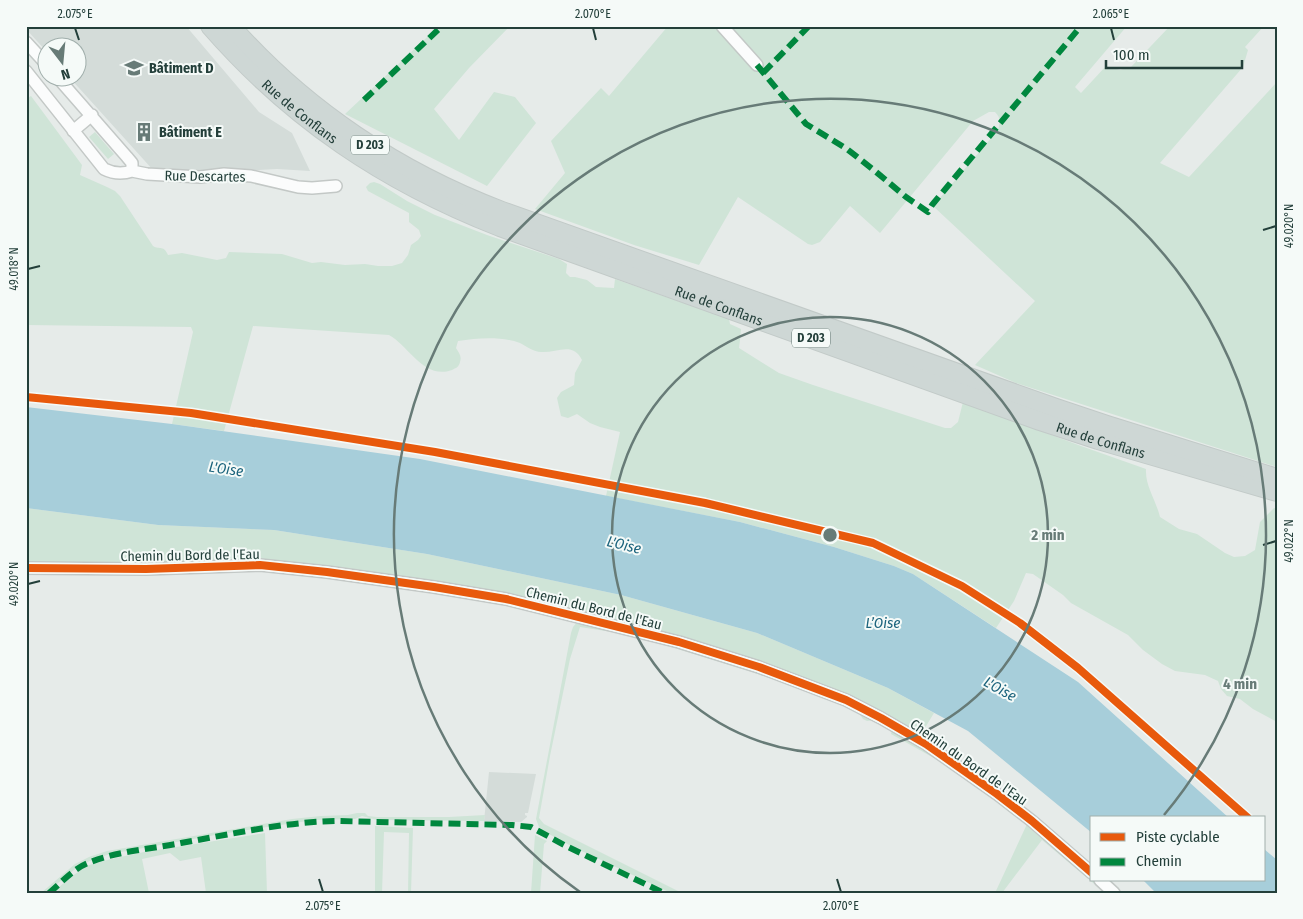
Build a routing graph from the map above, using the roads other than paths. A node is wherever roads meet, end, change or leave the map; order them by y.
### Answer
1 (210, 26) edge
2 (231, 26) edge
3 (722, 26) edge
4 (26, 42) edge
5 (38, 55) edge
6 (757, 65) dead end
7 (26, 71) edge
8 (67, 88) edge
9 (92, 115) junction
10 (73, 131) junction
11 (132, 171) junction
12 (336, 186) dead end
13 (1277, 478) edge
14 (1277, 492) edge
15 (26, 568) edge
16 (1090, 871) edge
17 (1102, 882) edge
18 (1114, 893) edge

1 - 14 main road, Rue de Conflans / D 203
2 - 13 main road, Rue de Conflans / D 203
3 - 6 street
4 - 5 street
7 - 10 street, Rue Descartes
8 - 9 street
9 - 10 street
9 - 11 street
10 - 11 street, Rue Descartes
11 - 12 street, Rue Descartes
15 - 16 street, Chemin du Bord de l'Eau
17 - 18 street

